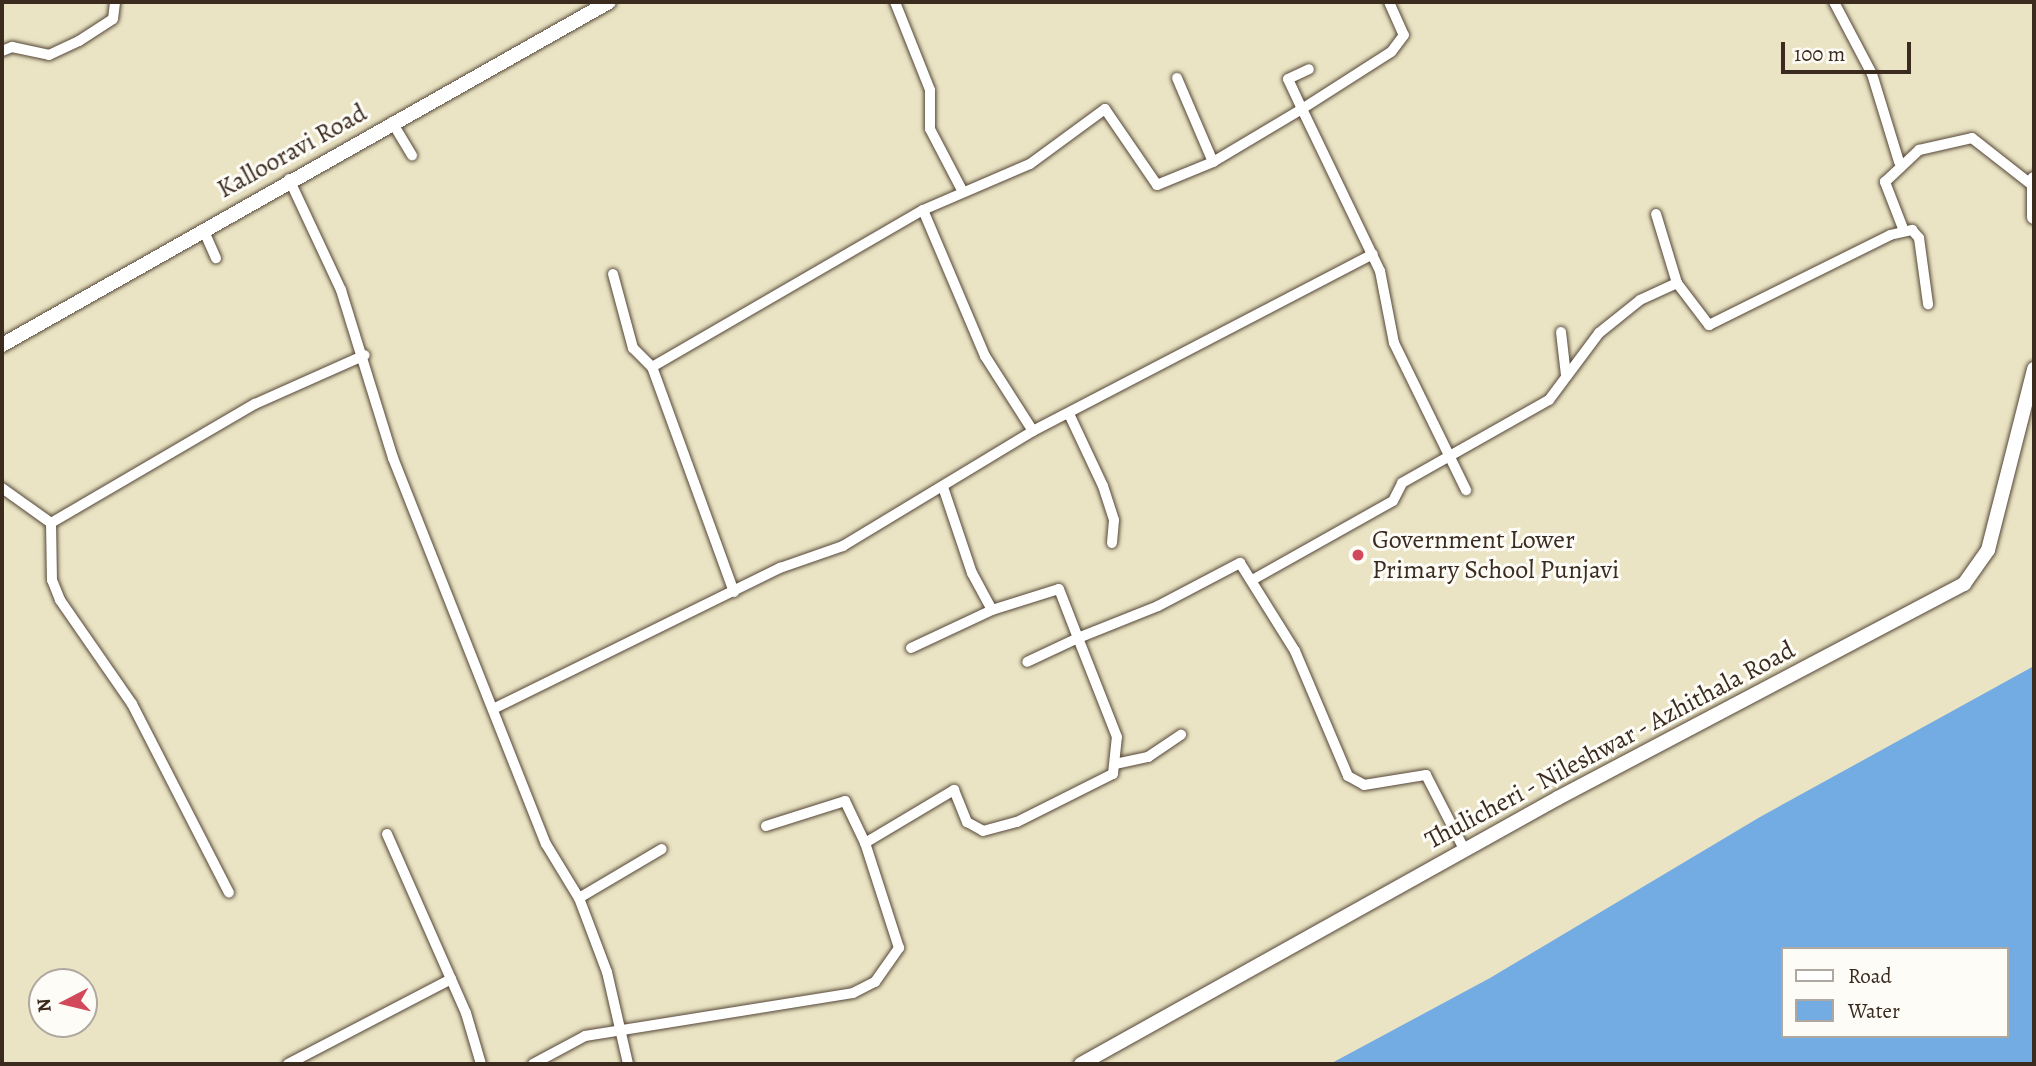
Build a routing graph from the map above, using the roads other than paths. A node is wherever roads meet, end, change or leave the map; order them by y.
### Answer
1 (115, 2) edge
2 (608, 2) edge
3 (895, 2) edge
4 (1389, 2) edge
5 (1834, 2) edge
6 (2, 51) edge
7 (1309, 69) dead end
8 (1177, 78) dead end
9 (1302, 109) junction
10 (392, 122) junction
11 (412, 155) dead end
12 (1213, 162) junction
13 (1899, 162) junction
14 (289, 179) junction
15 (2033, 182) edge
16 (963, 192) junction
17 (923, 210) junction
18 (1656, 214) dead end
19 (2034, 217) edge
20 (203, 229) junction
21 (1905, 231) junction
22 (1373, 254) junction
23 (216, 258) dead end
24 (613, 274) dead end
25 (1677, 283) junction
26 (1928, 304) dead end
27 (1561, 332) dead end
28 (2, 345) edge
29 (365, 355) junction
30 (652, 367) junction
31 (2034, 369) edge
32 (1566, 375) junction
33 (1070, 416) junction
34 (1033, 431) junction
35 (1451, 457) junction
36 (943, 486) junction
37 (2, 488) edge
38 (1466, 490) dead end
39 (51, 523) junction
40 (1112, 543) dead end
41 (1254, 579) junction
42 (734, 592) junction
43 (992, 610) junction
44 (1078, 638) junction
45 (911, 648) dead end
46 (1027, 662) dead end
47 (495, 708) junction
48 (1181, 736) dead end
49 (1115, 764) junction
50 (766, 826) dead end
51 (387, 834) dead end
52 (865, 843) junction
53 (662, 849) dead end
54 (1465, 851) junction
55 (229, 893) dead end
56 (579, 898) junction
57 (451, 979) junction
58 (618, 1033) junction
59 (288, 1064) edge
60 (481, 1064) edge
61 (533, 1064) edge
62 (628, 1064) edge
63 (1081, 1064) edge

1 - 6 street
2 - 10 main road, Kallooravi Road
3 - 16 street
4 - 9 street
5 - 13 street
7 - 9 street
8 - 12 street
9 - 12 street
9 - 22 street
10 - 11 street
10 - 14 main road, Kallooravi Road
12 - 16 street
13 - 15 street
13 - 21 street
14 - 20 main road, Kallooravi Road
14 - 29 street
15 - 19 main road
16 - 17 street
17 - 30 street
17 - 34 street
18 - 25 street
20 - 23 street
20 - 28 main road, Kallooravi Road
21 - 25 street
21 - 26 street
22 - 33 street
22 - 35 street
24 - 30 street
25 - 32 street
27 - 32 street
29 - 39 street
29 - 47 street
30 - 42 street
31 - 54 main road, Thulicheri - Nileshwar - Azhithala Road
32 - 35 street
33 - 34 street
33 - 40 street
34 - 36 street
35 - 38 street
35 - 41 street
36 - 42 street
36 - 43 street
37 - 39 street
39 - 55 street
41 - 44 street
41 - 54 street
42 - 47 street
43 - 44 street
43 - 45 street
44 - 46 street
44 - 49 street
47 - 56 street
48 - 49 street
49 - 52 street
50 - 52 street
51 - 57 street
52 - 58 street
53 - 56 street
54 - 63 main road, Thulicheri - Nileshwar - Azhithala Road
56 - 58 street
57 - 59 street
57 - 60 street
58 - 61 street
58 - 62 street

